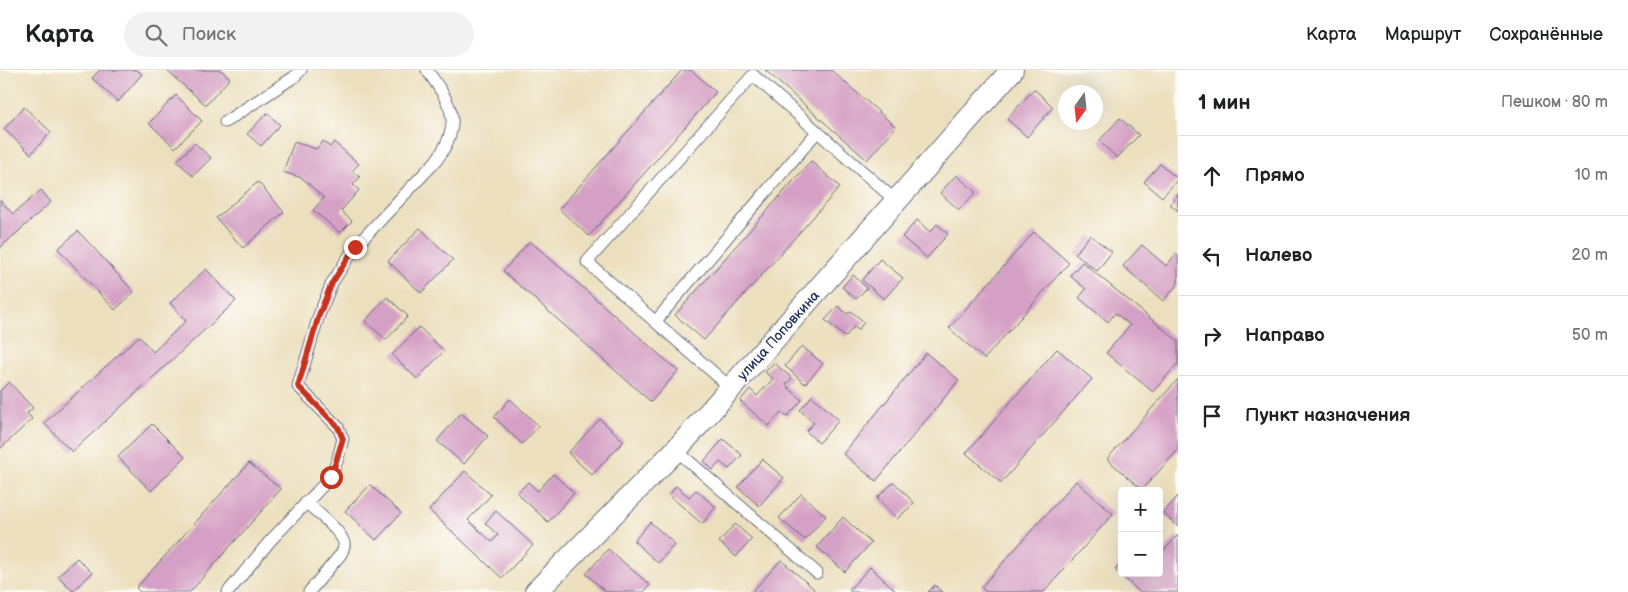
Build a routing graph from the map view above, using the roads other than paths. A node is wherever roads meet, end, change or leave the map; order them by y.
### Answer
1 (301, 70) edge
2 (427, 70) edge
3 (1012, 70) edge
4 (225, 122) dead end
5 (817, 132) junction
6 (896, 201) junction
7 (655, 322) junction
8 (731, 388) junction
9 (676, 450) junction
10 (306, 502) junction
11 (817, 573) dead end
12 (228, 592) edge
13 (309, 592) edge
14 (536, 592) edge

1 - 4 lane
2 - 10 lane
3 - 6 street, улица Поповкина
5 - 6 lane
5 - 7 lane
5 - 7 lane
6 - 8 street, улица Поповкина
7 - 8 lane
8 - 9 street, улица Поповкина
9 - 11 lane
9 - 14 street, улица Поповкина
10 - 12 lane
10 - 13 lane

